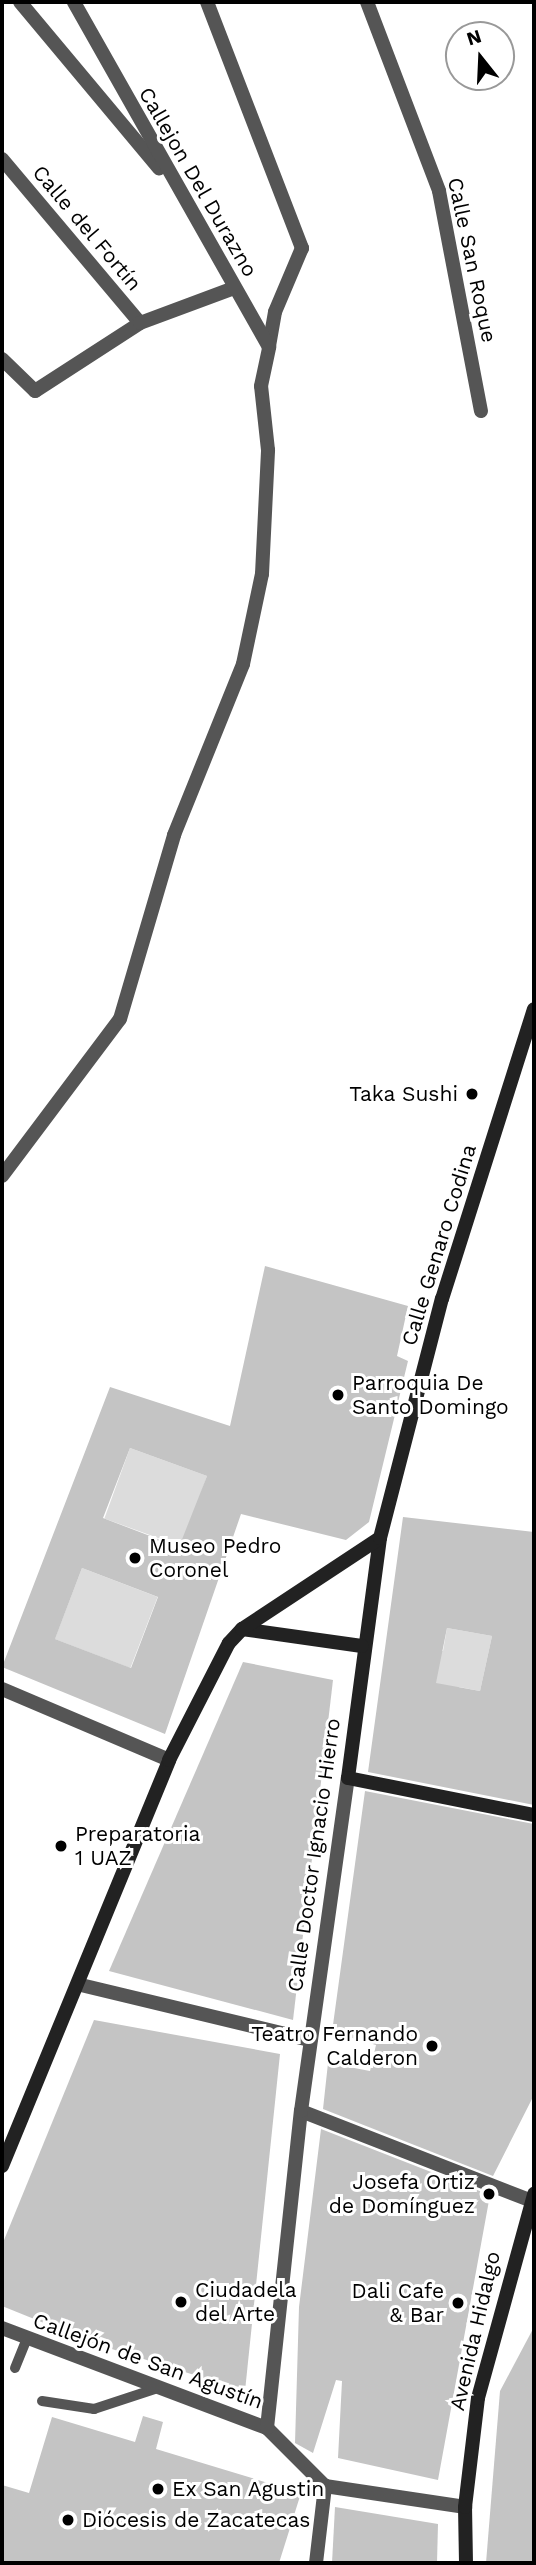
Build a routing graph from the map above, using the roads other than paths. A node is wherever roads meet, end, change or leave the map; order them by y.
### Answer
1 (20, 2) edge
2 (74, 2) edge
3 (207, 2) edge
4 (367, 2) edge
5 (2, 159) edge
6 (170, 179) junction
7 (234, 288) junction
8 (140, 323) junction
9 (269, 347) junction
10 (2, 359) edge
11 (481, 411) dead end
12 (534, 1009) edge
13 (2, 1176) edge
14 (380, 1538) junction
15 (242, 1629) junction
16 (362, 1646) junction
17 (2, 1689) edge
18 (169, 1760) junction
19 (348, 1778) junction
20 (534, 1815) edge
21 (81, 1984) junction
22 (310, 2039) junction
23 (300, 2111) junction
24 (2, 2166) edge
25 (533, 2198) edge
26 (2, 2328) edge
27 (27, 2338) junction
28 (15, 2368) dead end
29 (155, 2389) junction
30 (42, 2401) dead end
31 (267, 2428) junction
32 (325, 2486) junction
33 (465, 2507) junction
34 (316, 2563) edge
35 (466, 2563) edge

1 - 6 street
2 - 6 street, Callejon Del Durazno
3 - 9 street
4 - 11 street, Calle San Roque
5 - 8 street, Calle del Fortín
6 - 7 street, Callejon Del Durazno
7 - 8 street
7 - 9 street, Callejon Del Durazno
8 - 10 street
9 - 13 street
12 - 14 street, Calle Genaro Codina
14 - 15 street
14 - 16 street, Calle Doctor Ignacio Hierro
15 - 16 street
15 - 18 street
16 - 19 street, Calle Doctor Ignacio Hierro
17 - 18 street
18 - 21 street
19 - 20 street
19 - 22 street, Calle Doctor Ignacio Hierro
21 - 22 street
21 - 24 street
22 - 23 street, Calle Doctor Ignacio Hierro
23 - 25 street
23 - 31 street, Calle Doctor Ignacio Hierro
25 - 33 street, Avenida Hidalgo
26 - 27 street, Callejón de San Agustín
27 - 28 lane
27 - 29 street, Callejón de San Agustín
29 - 30 lane
29 - 31 street, Callejón de San Agustín
31 - 32 street, Callejón de San Agustín
32 - 33 street
32 - 34 street
33 - 35 street, Avenida Hidalgo

